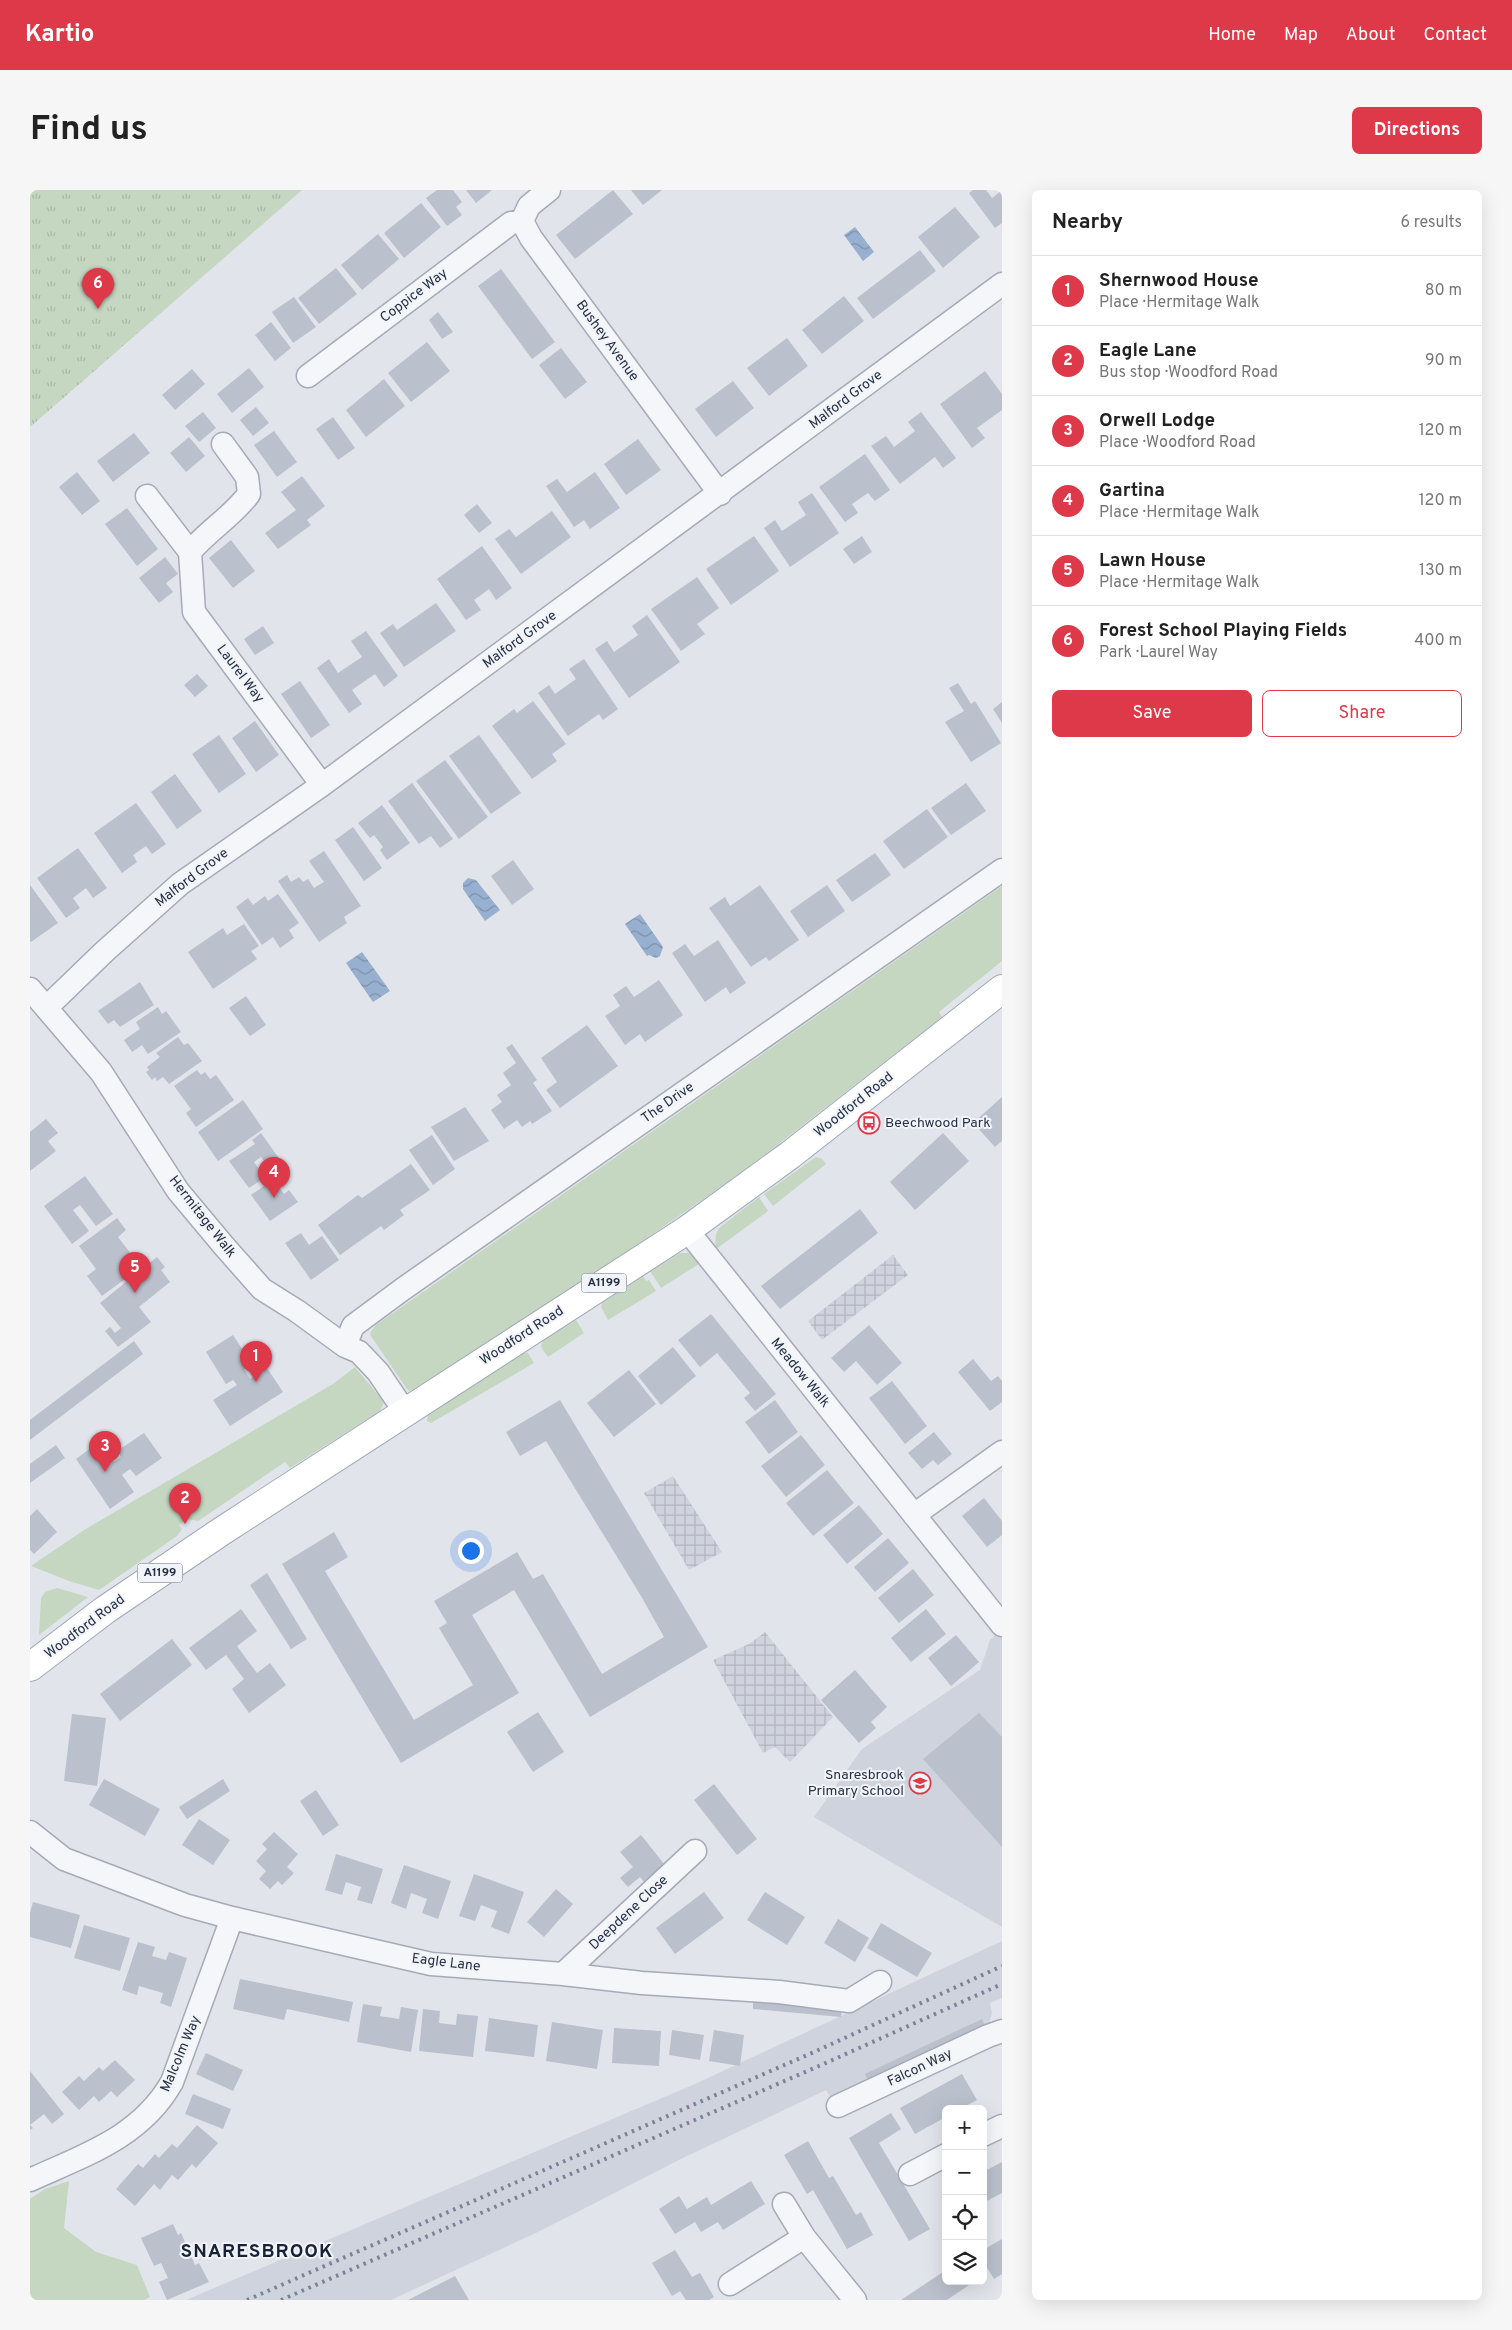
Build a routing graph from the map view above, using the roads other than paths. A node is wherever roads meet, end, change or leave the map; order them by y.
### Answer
1 (549, 190) edge
2 (522, 221) junction
3 (1002, 284) edge
4 (308, 376) dead end
5 (223, 444) dead end
6 (720, 494) junction
7 (147, 496) dead end
8 (190, 552) junction
9 (322, 785) junction
10 (1002, 870) edge
11 (30, 989) edge
12 (1002, 990) edge
13 (47, 1007) junction
14 (688, 1230) junction
15 (345, 1346) junction
16 (406, 1412) junction
17 (1002, 1452) edge
18 (914, 1515) junction
19 (1002, 1625) edge
20 (30, 1667) edge
21 (30, 1832) edge
22 (695, 1851) dead end
23 (232, 1918) junction
24 (563, 1974) junction
25 (880, 1982) dead end
26 (1002, 2032) edge
27 (838, 2106) dead end
28 (1002, 2126) edge
29 (987, 2133) edge
30 (942, 2157) edge
31 (910, 2174) dead end
32 (30, 2180) edge
33 (784, 2204) dead end
34 (804, 2237) junction
35 (730, 2284) dead end
36 (855, 2300) edge

1 - 2 street
2 - 4 street, Coppice Way
2 - 6 street, Bushey Avenue
3 - 6 street, Malford Grove
5 - 8 street
6 - 9 street, Malford Grove
7 - 8 street
8 - 9 street, Laurel Way
9 - 13 street, Malford Grove
10 - 15 street, The Drive
11 - 13 street, Hermitage Walk
12 - 14 main road, Woodford Road / A1199
13 - 15 street, Hermitage Walk
14 - 16 main road, Woodford Road / A1199
14 - 18 street, Meadow Walk
15 - 16 street, Hermitage Walk
16 - 20 main road, Woodford Road / A1199
17 - 18 street
18 - 19 street, Meadow Walk
21 - 23 street, Eagle Lane
22 - 24 street, Deepdene Close
23 - 24 street, Eagle Lane
23 - 32 street, Malcolm Way
24 - 25 street, Eagle Lane
26 - 27 street, Falcon Way
28 - 29 street
30 - 31 street
33 - 34 street
34 - 35 street
34 - 36 street

